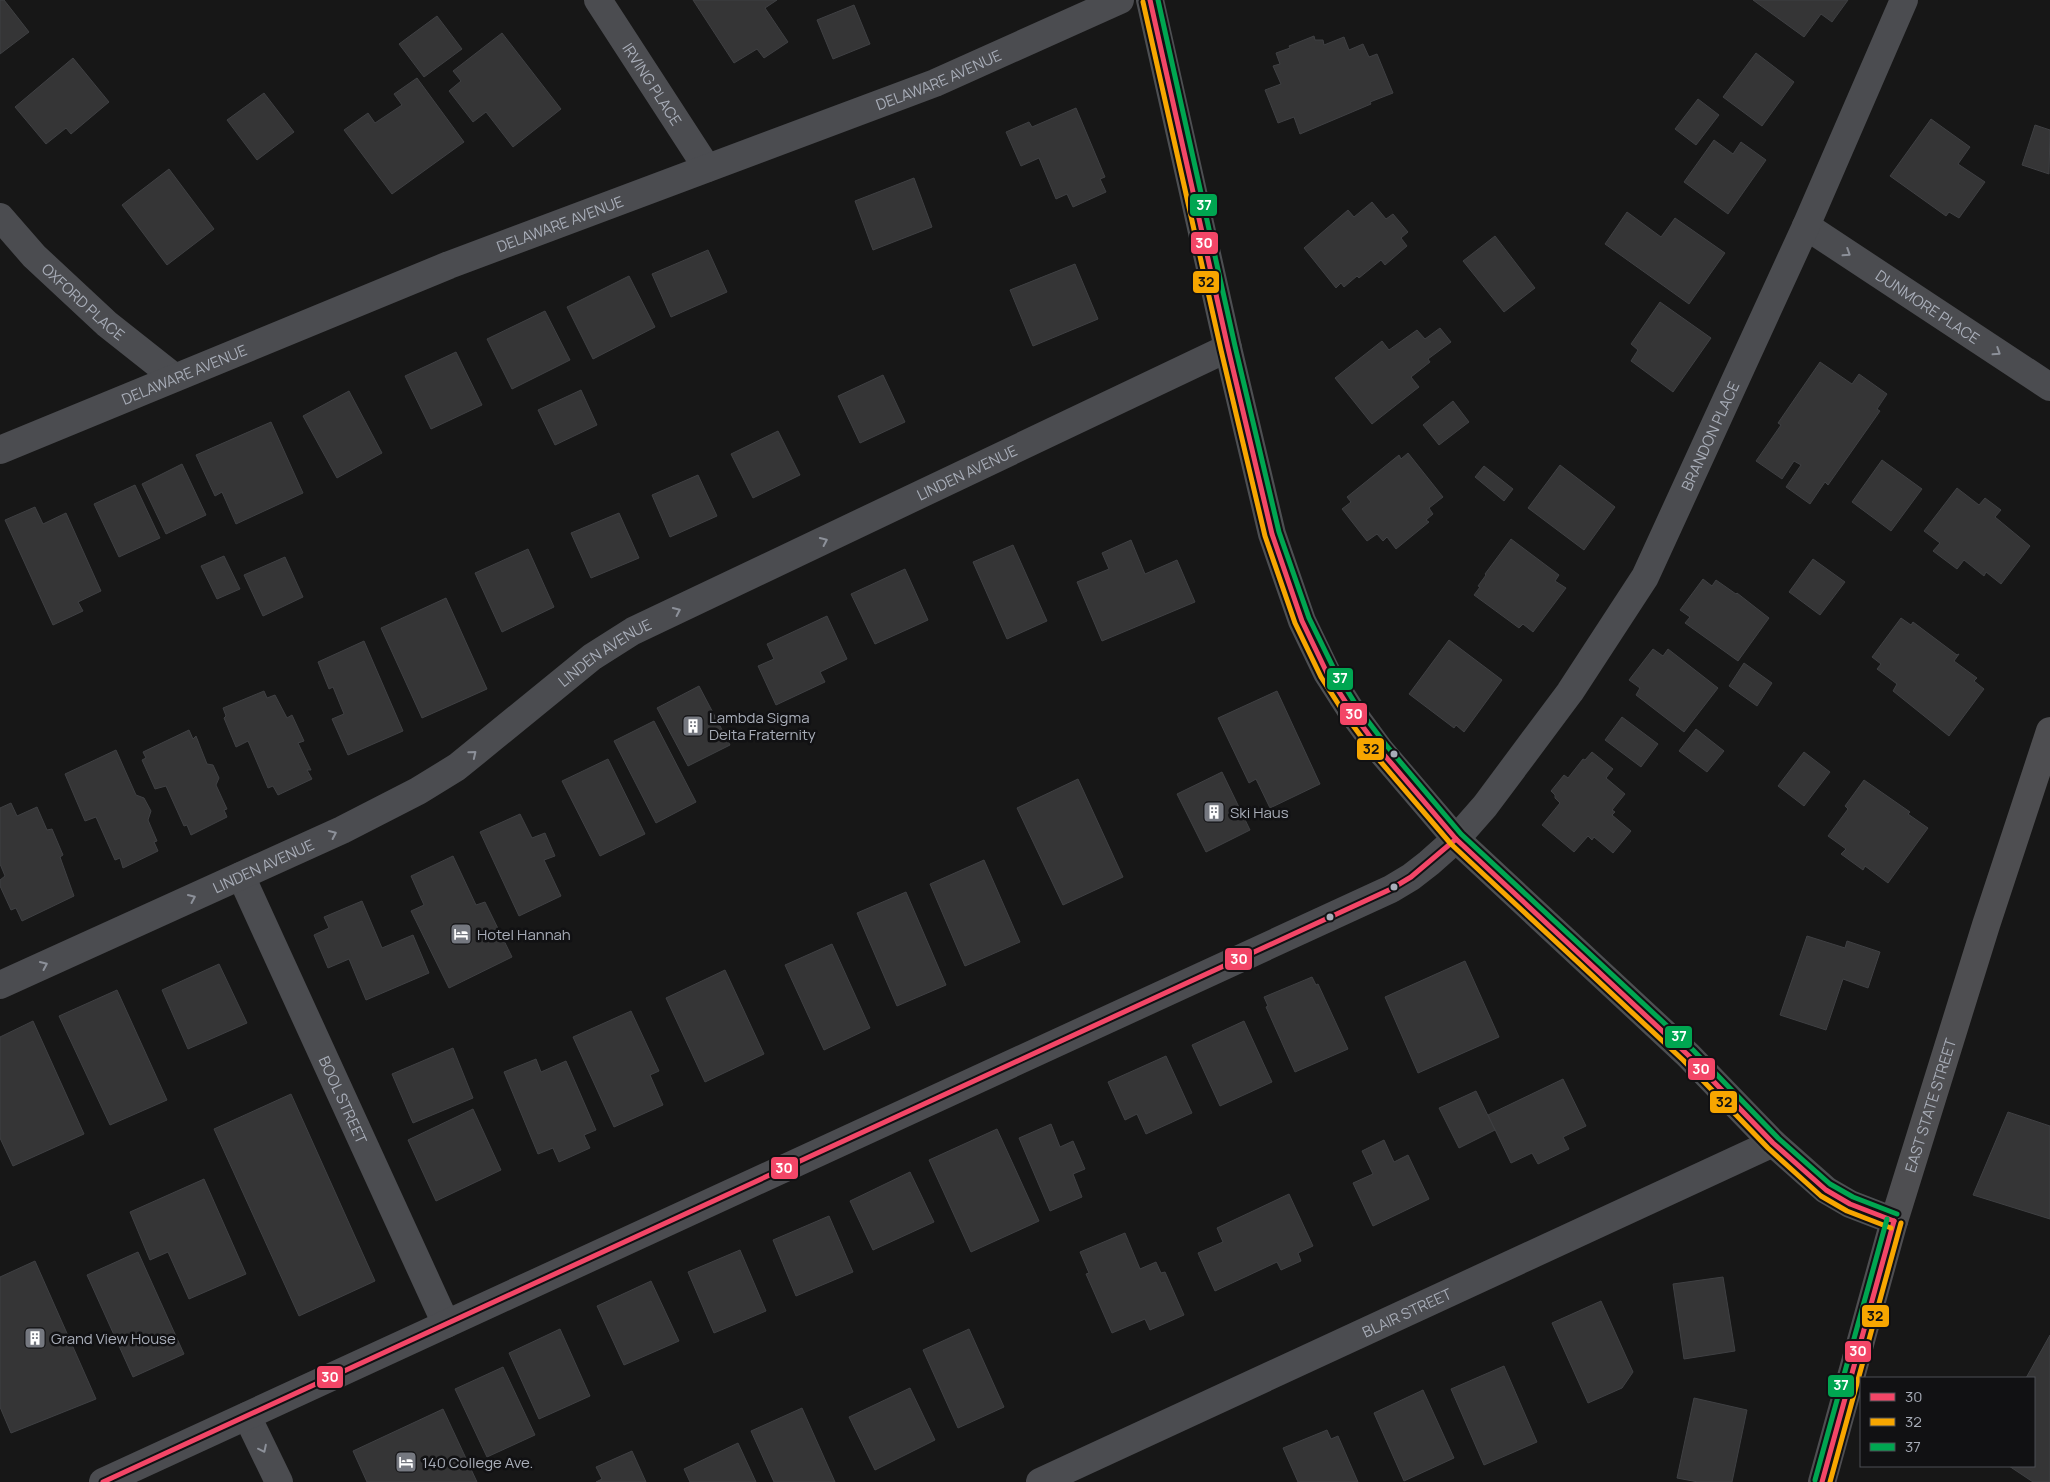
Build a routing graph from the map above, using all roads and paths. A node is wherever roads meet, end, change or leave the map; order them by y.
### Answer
1 (598, 0) edge
2 (1120, 0) edge
3 (1150, 0) edge
4 (1904, 0) edge
5 (707, 168) junction
6 (0, 217) edge
7 (1806, 226) junction
8 (1228, 348) junction
9 (174, 377) junction
10 (2050, 387) edge
11 (0, 450) edge
12 (2050, 730) edge
13 (1456, 839) junction
14 (240, 876) junction
15 (0, 985) edge
16 (1772, 1143) junction
17 (1894, 1221) junction
18 (446, 1324) junction
19 (247, 1416) junction
20 (103, 1482) edge
21 (279, 1482) edge
22 (1040, 1482) edge
23 (1822, 1482) edge

1 - 5 street, IRVING PLACE
2 - 5 street, DELAWARE AVENUE
3 - 8 main road
4 - 7 street, BRANDON PLACE
5 - 9 street, DELAWARE AVENUE
6 - 9 street, OXFORD PLACE
7 -> 10 street, DUNMORE PLACE
7 - 13 street, BRANDON PLACE
8 - 13 main road
14 -> 8 street, LINDEN AVENUE
9 - 11 street, DELAWARE AVENUE
12 - 17 highway, EAST STATE STREET
13 - 16 main road
13 - 18 street, BRANDON PLACE
15 -> 14 street, LINDEN AVENUE
14 - 18 street, BOOL STREET
16 - 17 main road
16 - 22 street, BLAIR STREET
17 - 23 highway, EAST STATE STREET
18 - 19 street, BRANDON PLACE
19 - 20 street, BRANDON PLACE
19 -> 21 street

